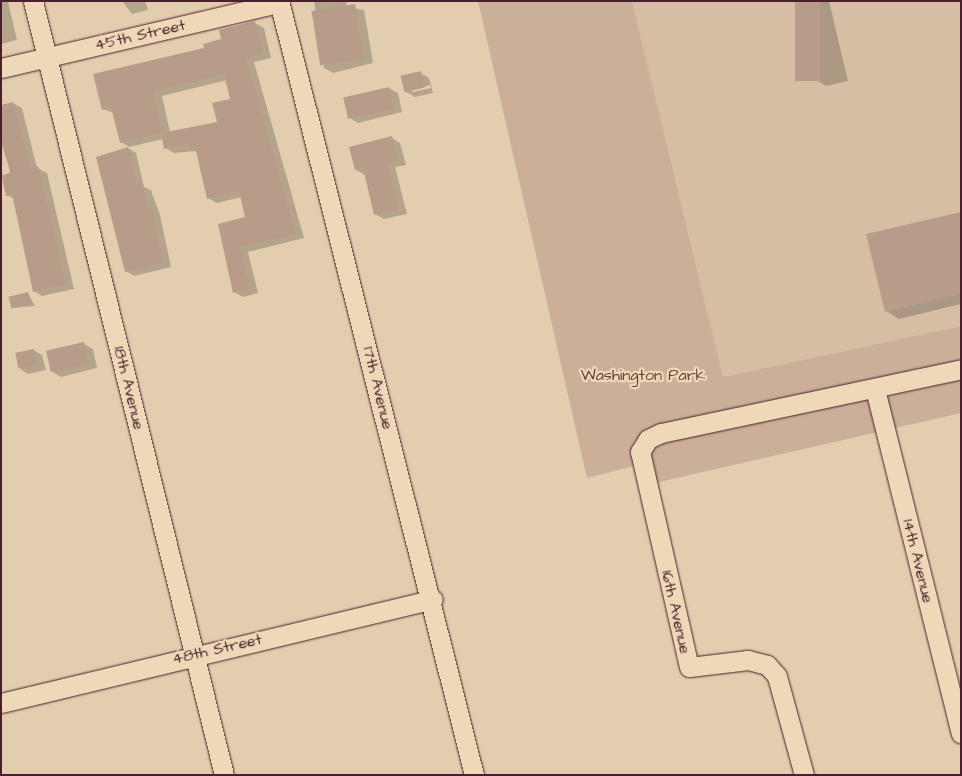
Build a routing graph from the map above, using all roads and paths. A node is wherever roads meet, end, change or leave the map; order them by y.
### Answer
1 (33, 1) edge
2 (279, 2) edge
3 (47, 56) junction
4 (1, 68) edge
5 (961, 369) edge
6 (875, 389) junction
7 (433, 599) junction
8 (196, 654) junction
9 (1, 702) edge
10 (961, 733) edge
11 (224, 775) edge
12 (474, 775) edge
13 (804, 775) edge

1 - 3 street, 18th Avenue
2 - 3 street, 45th Street
2 - 7 street, 17th Avenue
3 - 4 street, 45th Street
3 - 8 street, 18th Avenue
5 - 6 street
6 - 10 street, 14th Avenue
6 - 13 street, 16th Avenue
7 - 8 street, 48th Street
7 - 12 street, 17th Avenue
8 - 9 street, 48th Street
8 - 11 street, 18th Avenue

